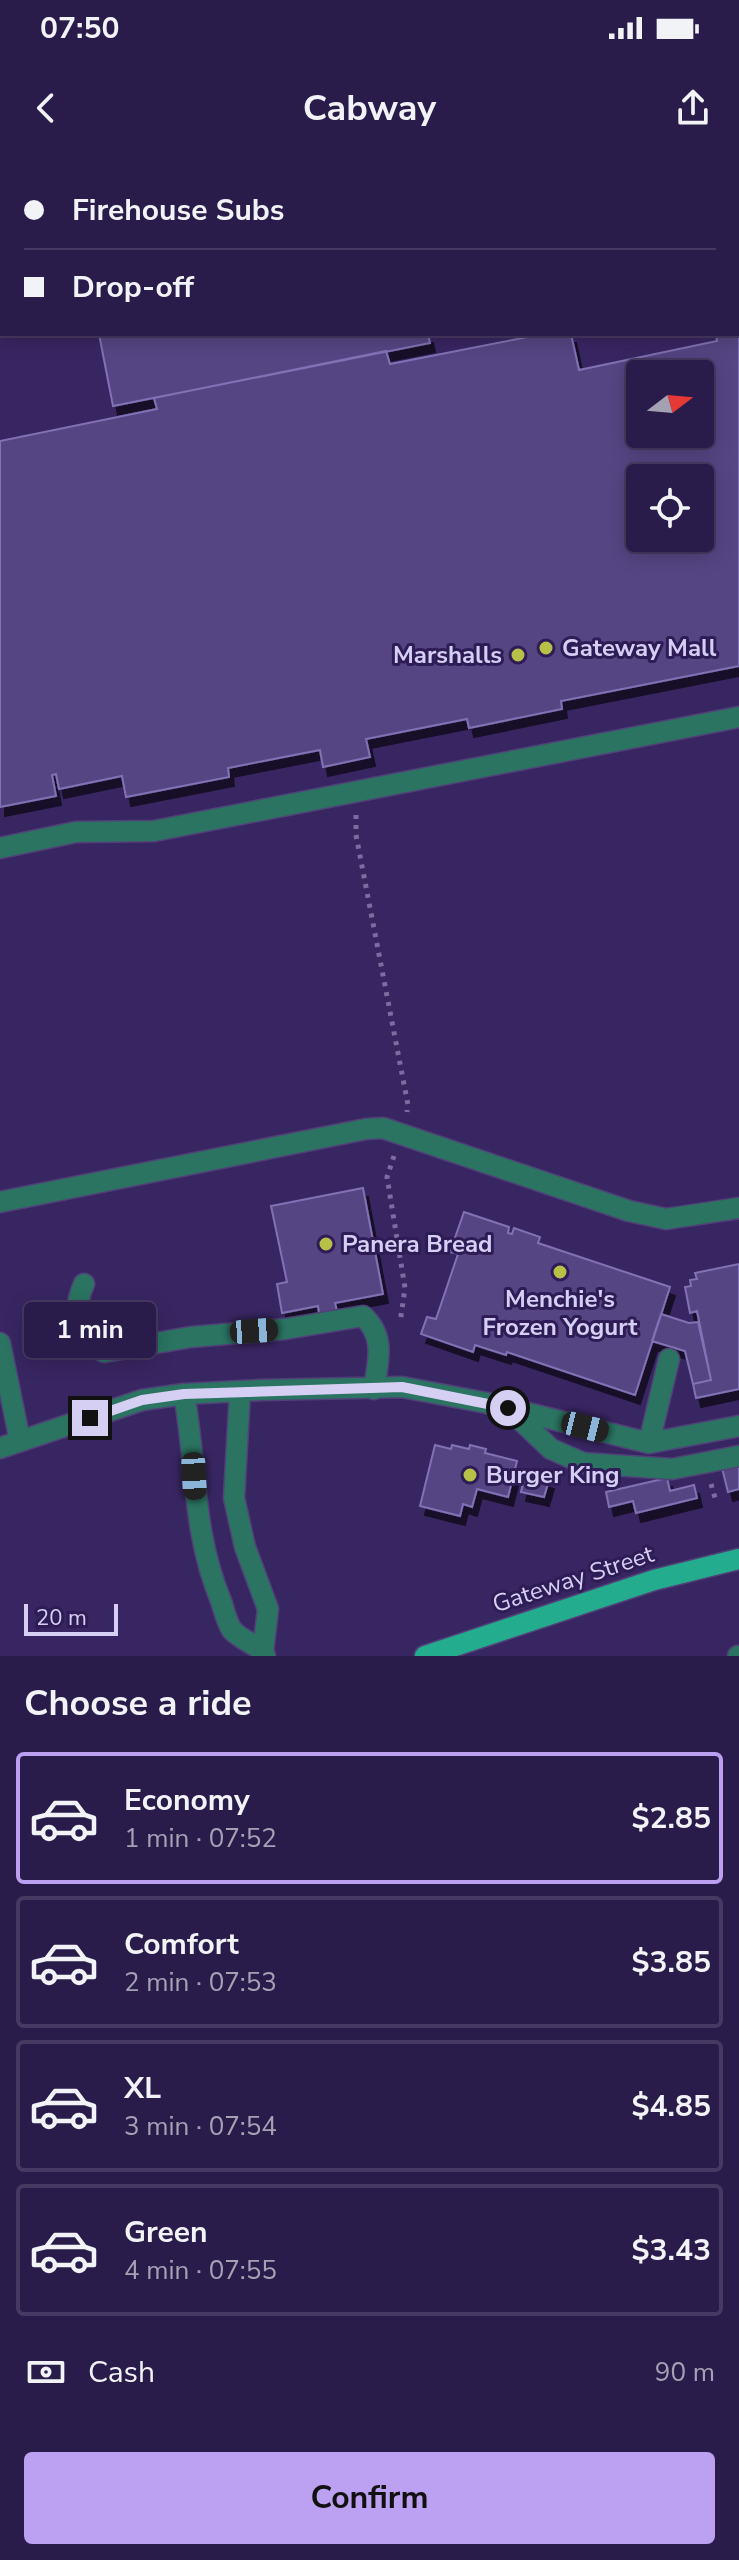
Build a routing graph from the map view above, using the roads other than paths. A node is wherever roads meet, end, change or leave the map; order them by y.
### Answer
1 (739, 717) edge
2 (0, 848) edge
3 (0, 1202) edge
4 (739, 1208) edge
5 (84, 1284) dead end
6 (0, 1343) edge
7 (669, 1359) dead end
8 (374, 1389) junction
9 (240, 1391) junction
10 (184, 1394) junction
11 (508, 1408) junction
12 (739, 1426) edge
13 (20, 1441) junction
14 (649, 1443) junction
15 (0, 1448) edge
16 (739, 1456) edge
17 (739, 1559) edge
18 (264, 1653) edge
19 (425, 1656) edge

1 - 2 lane
3 - 4 lane
5 - 8 lane
6 - 13 lane
7 - 14 lane
8 - 9 lane
8 - 11 lane
9 - 10 lane
9 - 18 lane
10 - 13 lane
10 - 18 lane
11 - 14 lane
11 - 16 lane
12 - 14 lane
13 - 15 lane
17 - 19 main road, Gateway Street

